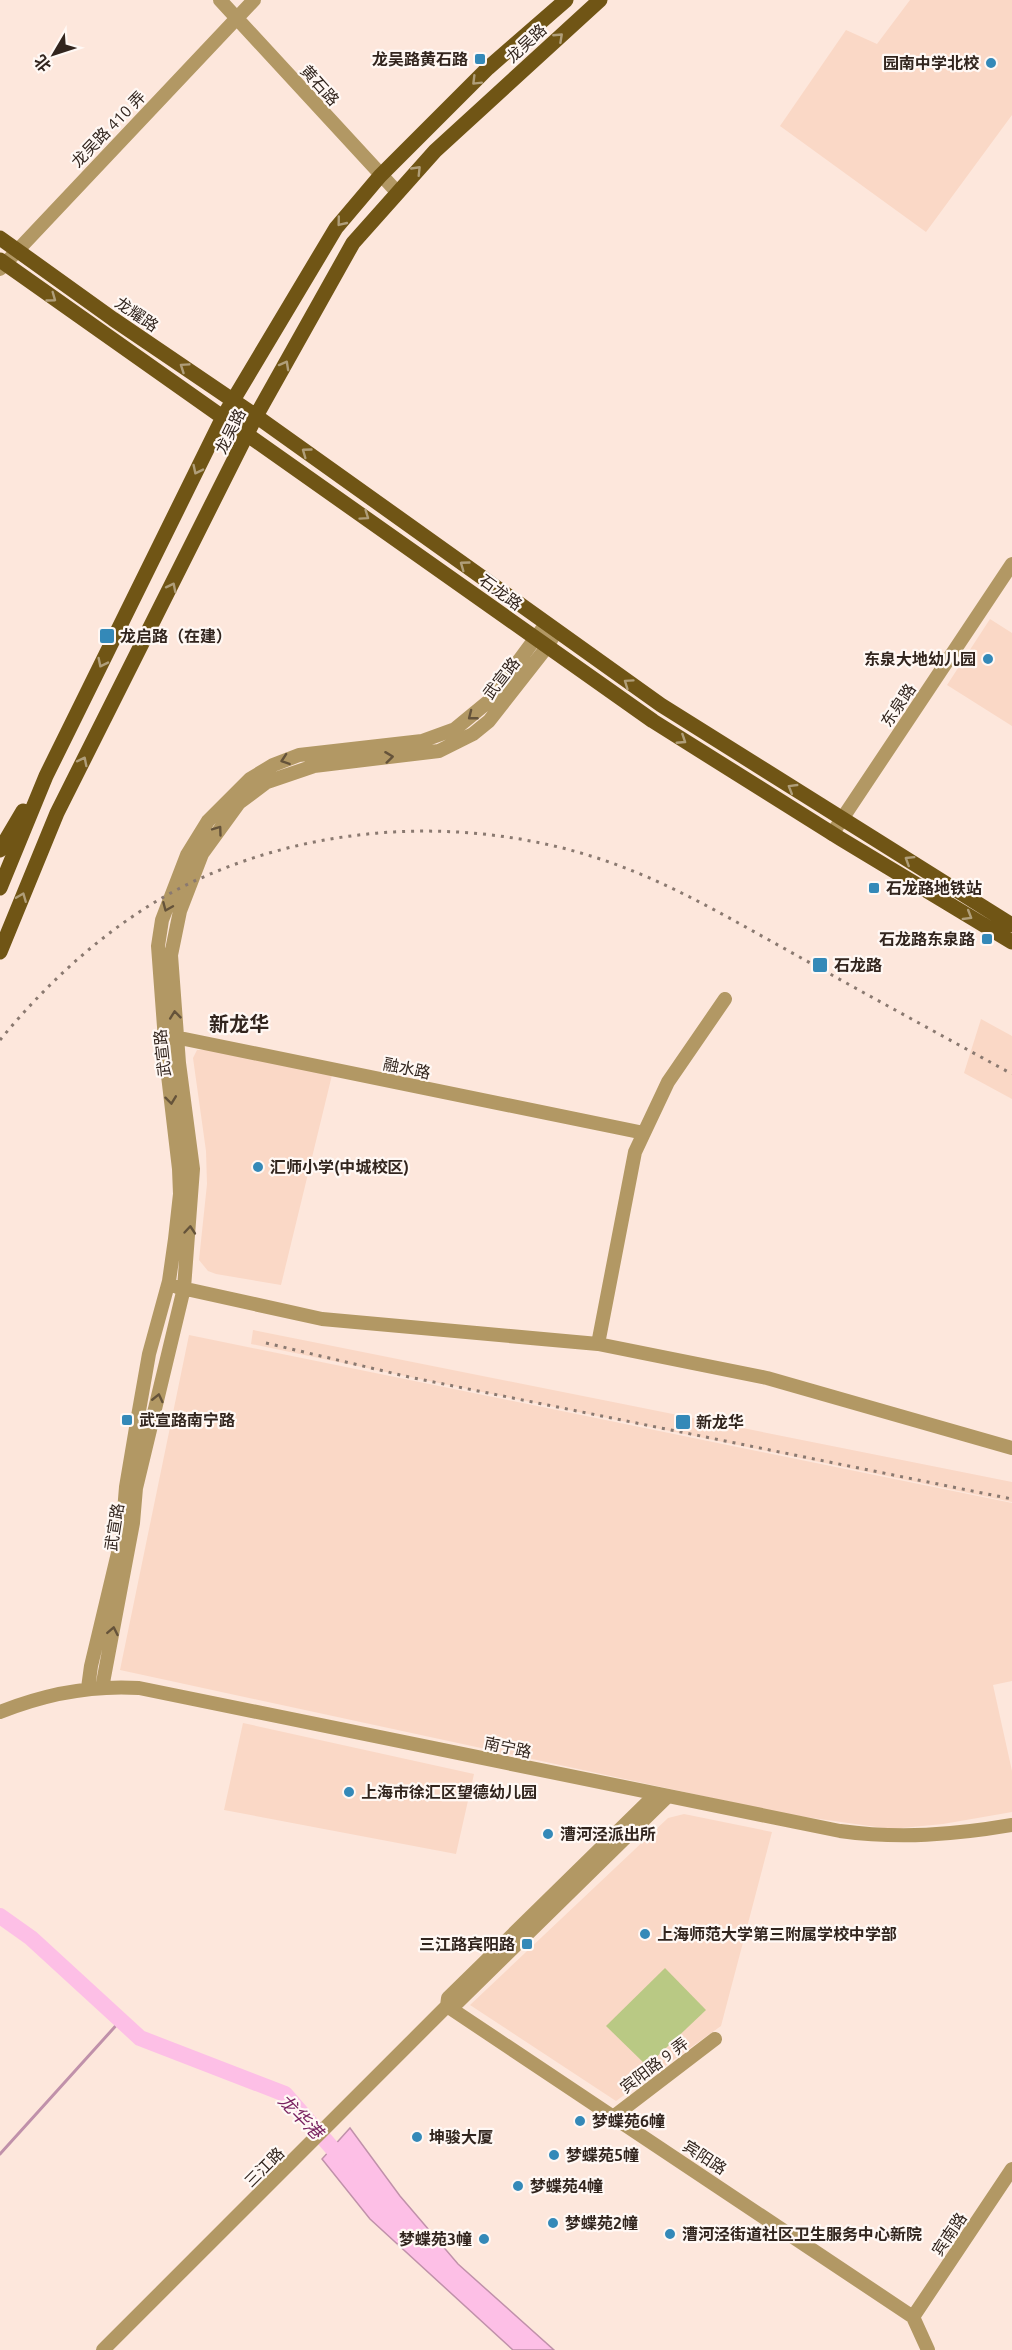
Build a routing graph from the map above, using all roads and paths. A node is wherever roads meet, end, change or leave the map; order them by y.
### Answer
1 (220, 0) edge
2 (254, 0) edge
3 (566, 0) edge
4 (600, 0) edge
5 (237, 19) junction
6 (380, 176) junction
7 (397, 192) junction
8 (0, 238) edge
9 (16, 250) junction
10 (2, 264) edge
11 (232, 400) junction
12 (256, 416) junction
13 (223, 417) junction
14 (249, 434) junction
15 (1012, 564) edge
16 (551, 628) junction
17 (542, 643) junction
18 (46, 776) junction
19 (842, 819) junction
20 (832, 834) junction
21 (0, 850) edge
22 (0, 888) edge
23 (1012, 925) edge
24 (1012, 942) edge
25 (0, 952) edge
26 (725, 999) dead end
27 (170, 1036) junction
28 (644, 1133) junction
29 (167, 1286) junction
30 (184, 1288) junction
31 (598, 1344) junction
32 (1012, 1448) edge
33 (95, 1688) junction
34 (0, 1712) edge
35 (662, 1795) junction
36 (1012, 1825) edge
37 (447, 2006) junction
38 (715, 2039) dead end
39 (613, 2117) junction
40 (1012, 2169) edge
41 (913, 2317) junction
42 (103, 2350) edge
43 (928, 2350) edge

1 - 5 street, 黄石路
2 - 5 street, 龙吴路 410 弄
3 -> 6 main road, 龙吴路
7 -> 4 main road, 龙吴路
5 - 6 street, 黄石路
5 - 9 street, 龙吴路 410 弄
6 - 7 street, 黄石路
6 -> 11 main road, 龙吴路
12 -> 7 main road, 龙吴路
8 - 9 main road, 龙耀路
9 - 10 street, 龙吴路 410 弄
11 -> 9 main road, 龙耀路
10 -> 13 main road
11 - 12 main road, 龙耀路
11 - 13 main road, 龙吴路
12 - 14 main road, 龙吴路
16 -> 12 main road, 石龙路
13 - 14 main road
13 -> 18 main road, 龙吴路
14 -> 17 main road, 石龙路
25 -> 14 main road, 龙吴路
15 - 19 street, 东泉路
16 - 17 street
19 -> 16 main road, 石龙路
17 -> 20 main road, 石龙路
17 - 27 street
18 - 21 main road
18 - 22 main road, 龙吴路
19 - 20 street, 东泉路
23 -> 19 main road, 石龙路
20 -> 24 main road, 石龙路
26 - 28 street
27 - 28 street, 融水路
27 -> 29 street
30 -> 27 street, 武宣路
28 - 31 street
29 - 30 street
29 - 33 street
30 - 31 street
33 -> 30 street, 武宣路
31 - 32 street
33 - 34 street, 南宁路
33 - 35 street, 南宁路
35 - 36 street, 南宁路
35 - 37 street, 三江路
37 - 39 street, 宾阳路
37 - 42 street, 三江路
38 - 39 street, 宾阳路 9 弄
39 - 41 street, 宾阳路
40 - 41 street, 宾南路
41 - 43 street

